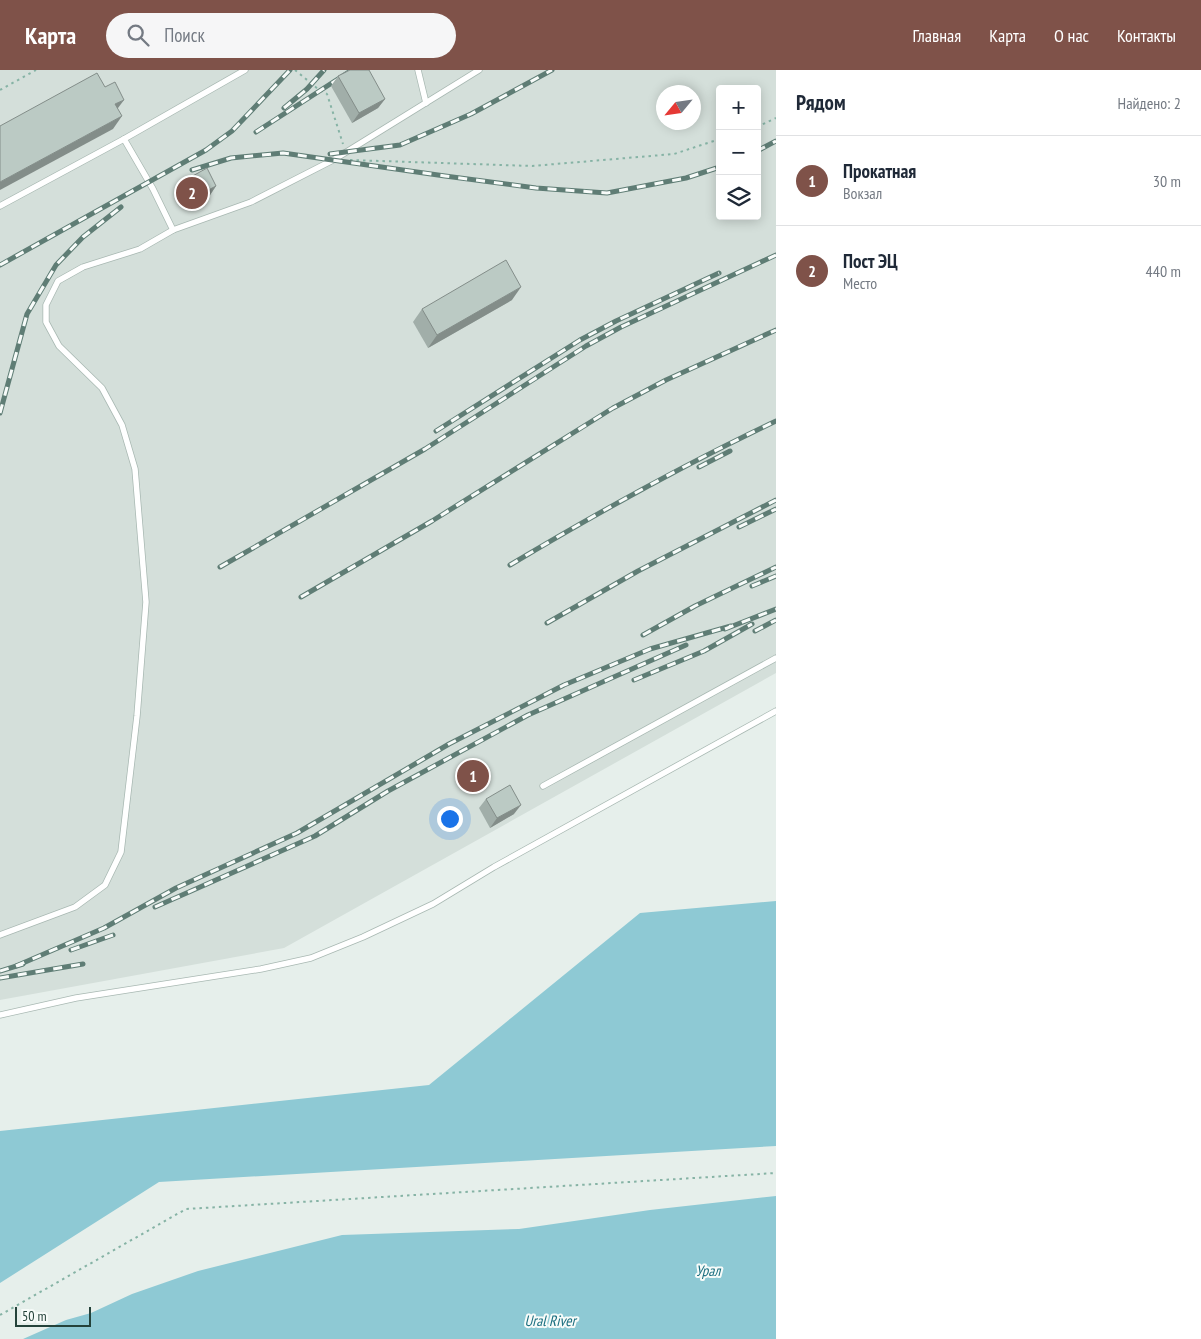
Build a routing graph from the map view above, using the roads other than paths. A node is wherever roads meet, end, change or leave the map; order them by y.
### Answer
1 (245, 70) edge
2 (418, 70) edge
3 (479, 70) edge
4 (426, 103) junction
5 (124, 139) junction
6 (0, 206) edge
7 (173, 230) junction
8 (776, 658) edge
9 (776, 711) edge
10 (543, 786) dead end
11 (0, 935) edge
12 (0, 1015) edge

1 - 5 lane
2 - 4 lane
3 - 4 lane
4 - 7 lane
5 - 6 lane
5 - 7 lane
7 - 11 lane
8 - 10 lane
9 - 12 lane

